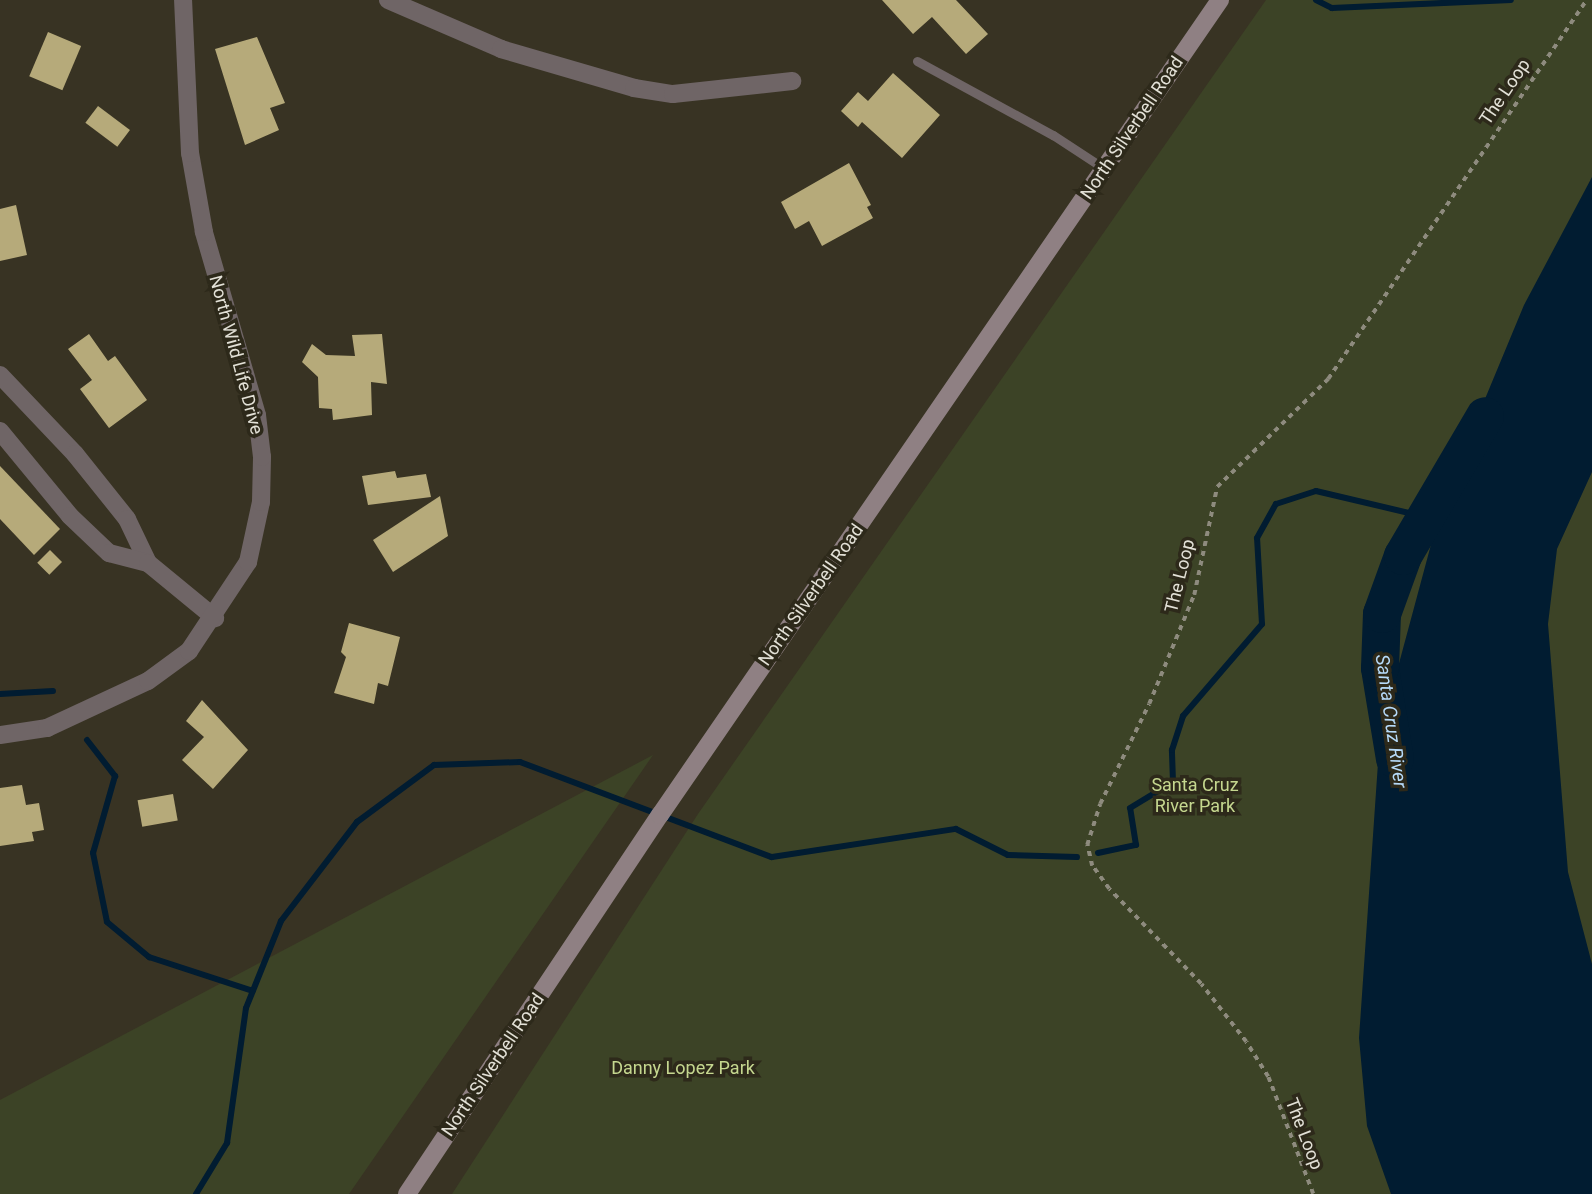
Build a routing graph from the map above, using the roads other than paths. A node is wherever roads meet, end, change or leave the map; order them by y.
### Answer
1 (183, 0) edge
2 (388, 0) edge
3 (1220, 0) edge
4 (917, 61) dead end
5 (792, 81) dead end
6 (1105, 169) junction
7 (0, 375) edge
8 (0, 431) edge
9 (148, 563) junction
10 (215, 618) junction
11 (0, 735) edge
12 (407, 1194) edge

1 - 10 street, North Wild Life Drive
2 - 5 street
3 - 6 main road, North Silverbell Road
4 - 6 lane
6 - 12 main road, North Silverbell Road
7 - 9 street
8 - 9 street
9 - 10 street
10 - 11 street, North Wild Life Drive

